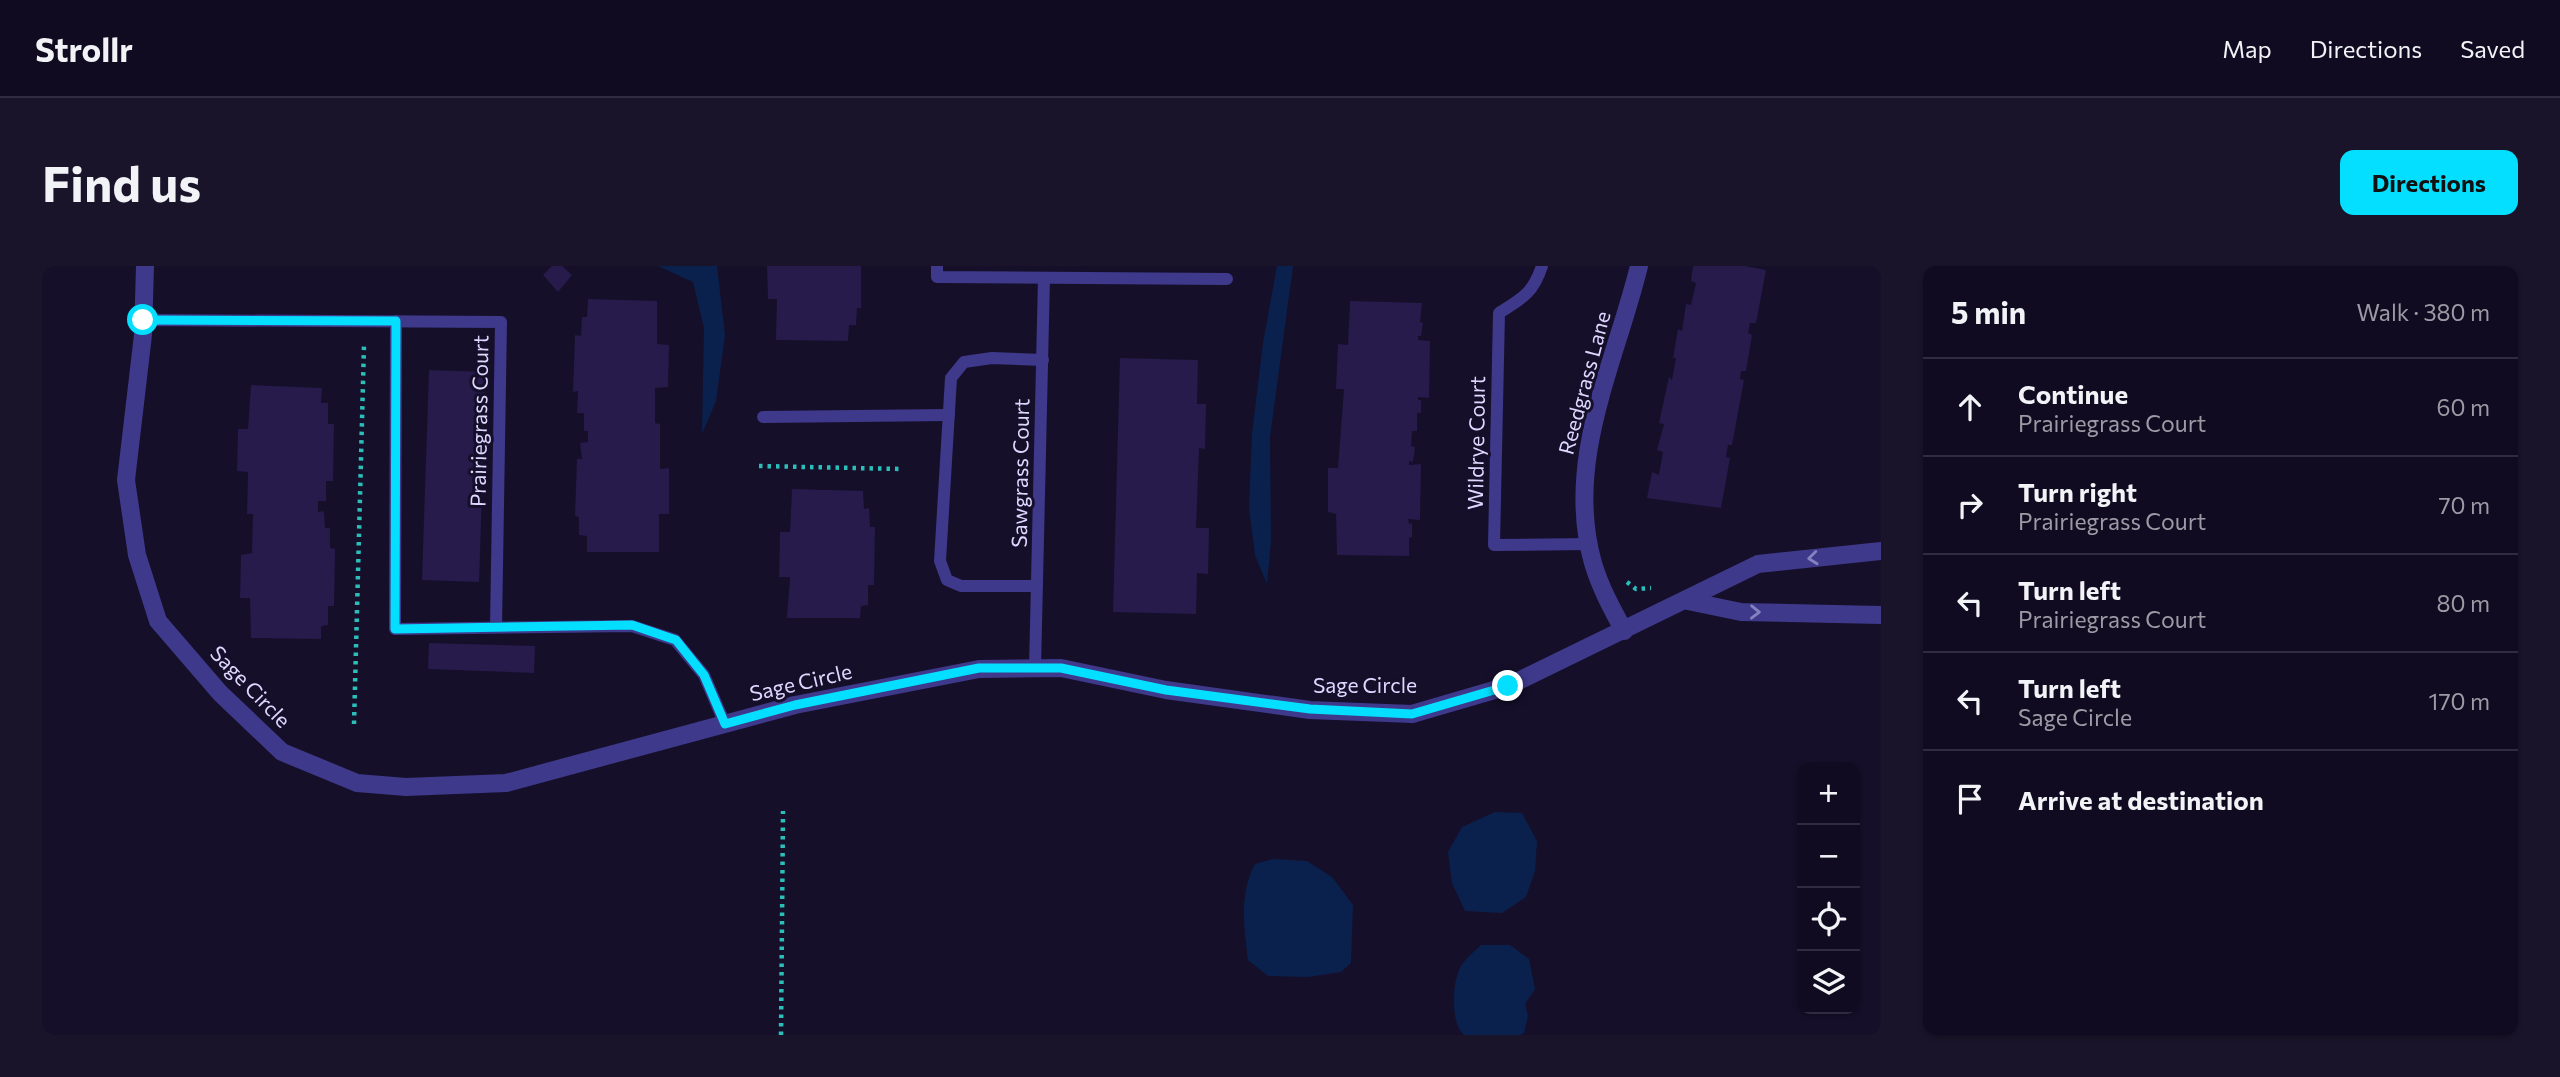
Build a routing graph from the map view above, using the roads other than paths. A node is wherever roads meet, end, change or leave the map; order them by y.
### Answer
1 (145, 266) edge
2 (937, 266) edge
3 (1542, 266) edge
4 (1639, 266) edge
5 (1038, 274) edge
6 (1227, 279) dead end
7 (143, 320) junction
8 (396, 321) junction
9 (1042, 360) junction
10 (949, 415) junction
11 (763, 417) dead end
12 (1590, 544) junction
13 (1881, 551) edge
14 (1037, 586) junction
15 (1688, 601) junction
16 (1881, 615) edge
17 (496, 627) junction
18 (1624, 631) junction
19 (1035, 668) junction
20 (725, 724) junction

1 - 7 street, Sage Circle
2 - 5 lane
3 - 12 lane, Wildrye Court
4 - 12 street, Reedgrass Lane
5 - 6 lane
5 - 9 lane, Sawgrass Court
7 - 8 lane, Prairiegrass Court
7 - 20 street, Sage Circle
8 - 17 lane
8 - 17 lane, Prairiegrass Court
9 - 10 lane
9 - 14 lane, Sawgrass Court
10 - 11 lane
10 - 14 lane
12 - 18 street, Reedgrass Lane
13 -> 15 street, Sage Circle
14 - 19 lane, Sawgrass Court
15 -> 16 street
15 - 18 street, Sage Circle
17 - 20 lane
18 - 19 street, Sage Circle
19 - 20 street, Sage Circle

